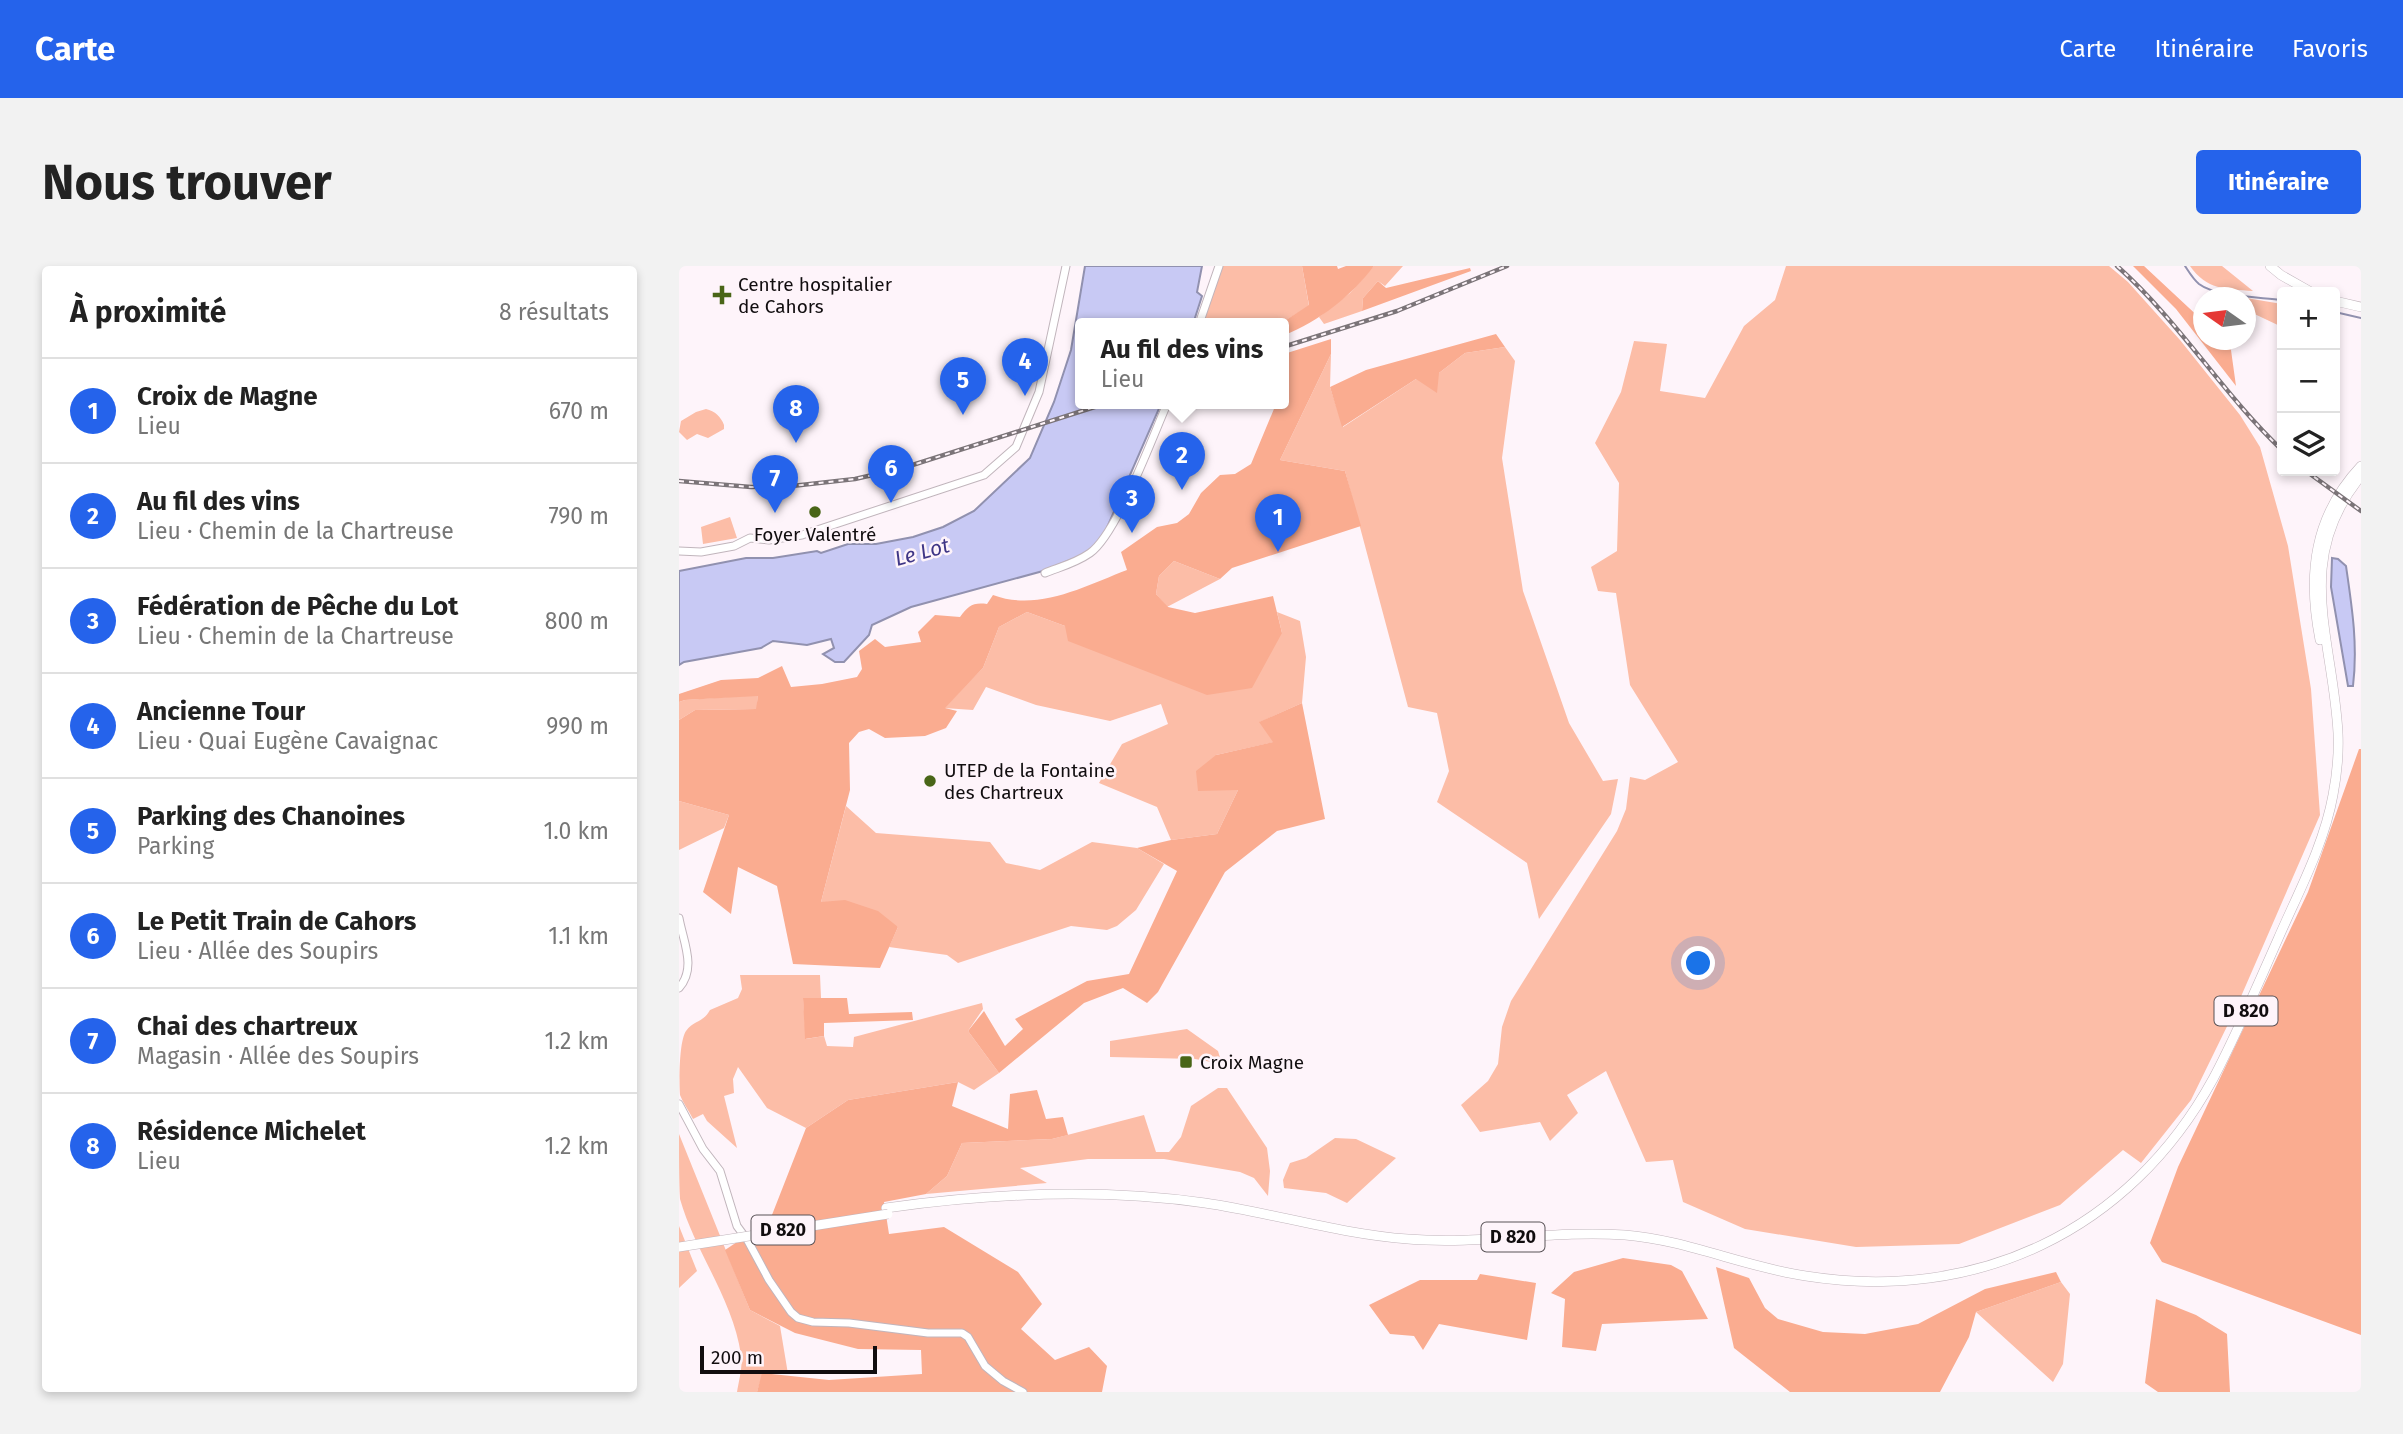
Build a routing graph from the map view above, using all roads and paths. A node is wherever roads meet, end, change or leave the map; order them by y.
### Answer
1 (1066, 266) edge
2 (1219, 266) edge
3 (2270, 266) edge
4 (2302, 287) edge
5 (2340, 302) edge
6 (2361, 307) edge
7 (1201, 318) edge
8 (1165, 409) edge
9 (2361, 466) edge
10 (2361, 476) edge
11 (679, 551) edge
12 (1045, 573) dead end
13 (2335, 703) junction
14 (679, 918) edge
15 (679, 988) edge
16 (679, 1104) edge
17 (887, 1211) junction
18 (679, 1241) edge
19 (679, 1247) edge
20 (1023, 1392) edge

1 - 11 street
2 - 7 street
3 - 4 main road
5 - 6 main road
8 - 12 street
9 - 13 main road, D 820
10 - 13 main road, D 820
13 - 17 main road, D 820
14 - 15 street
16 - 20 street
17 - 18 main road, D 820
17 - 19 main road, D 820, bridge

